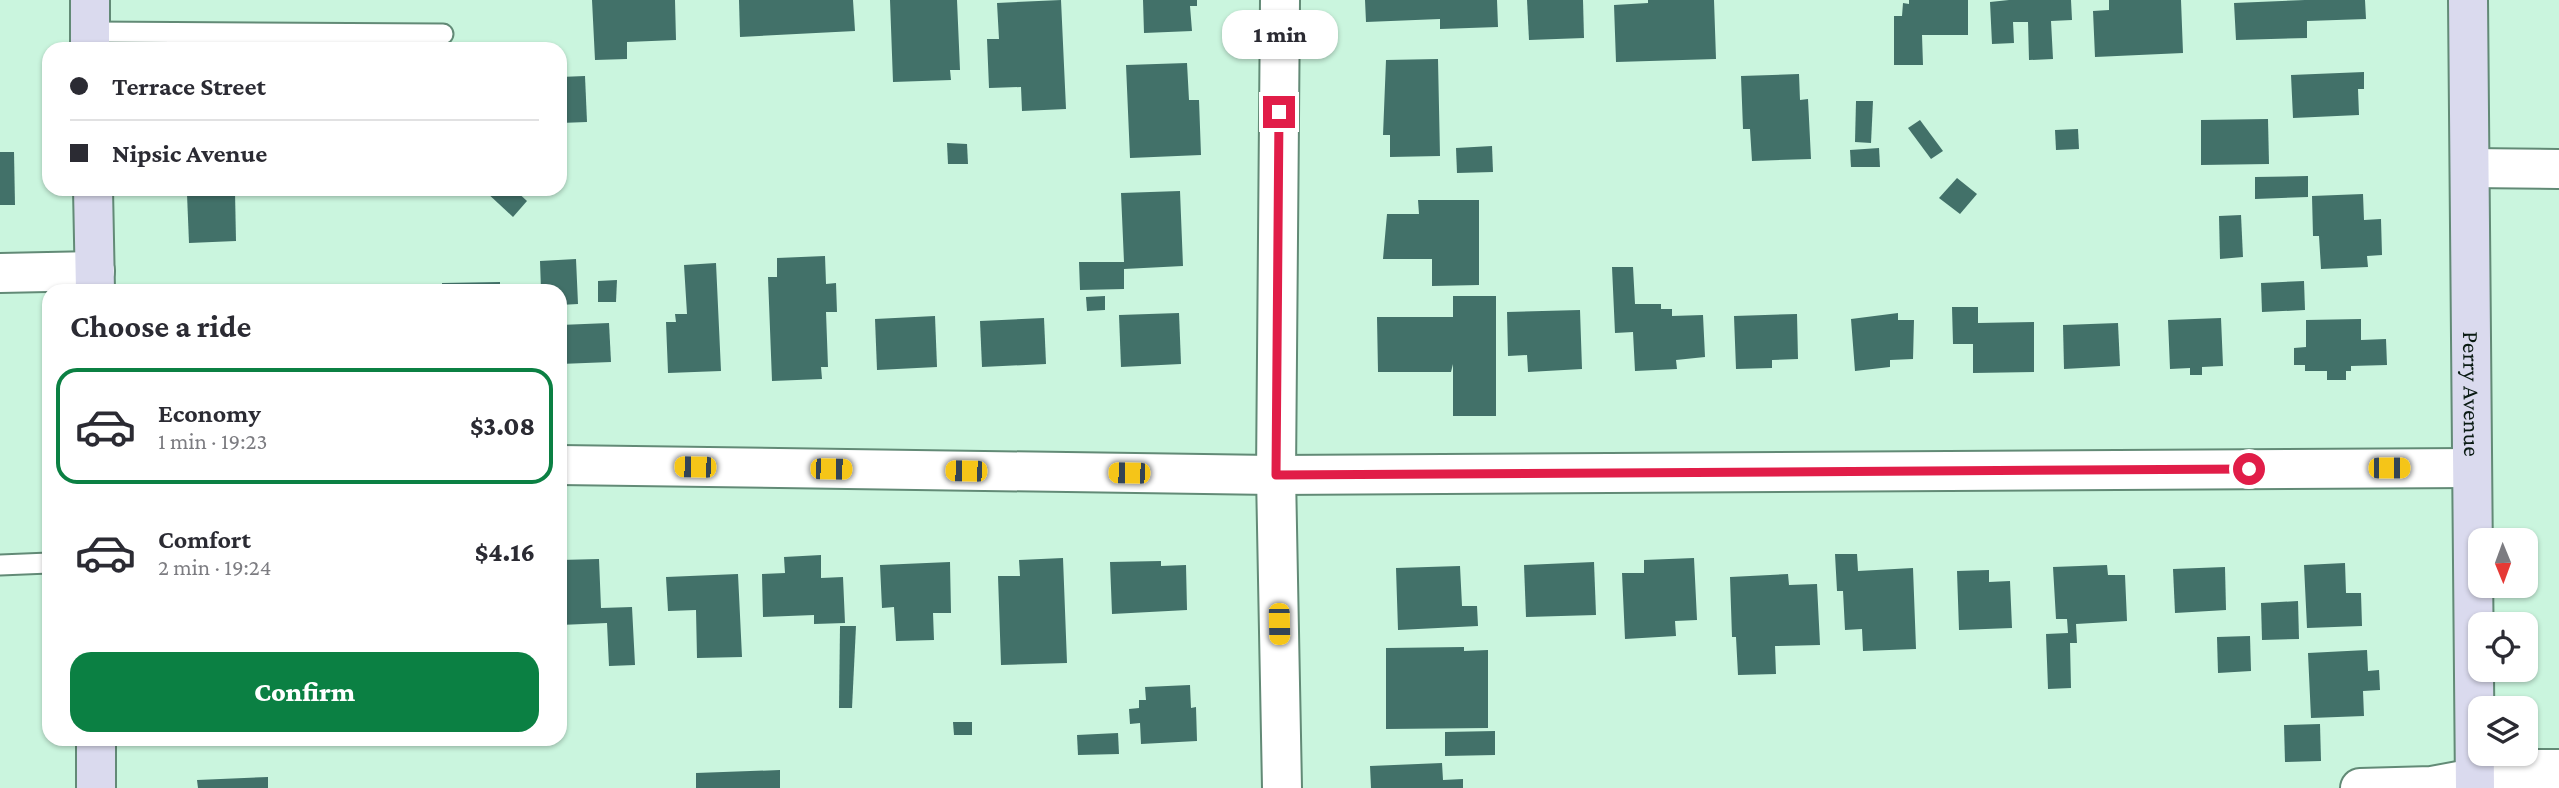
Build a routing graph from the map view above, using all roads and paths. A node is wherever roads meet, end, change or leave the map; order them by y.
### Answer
1 (1280, 0) edge
2 (2468, 0) edge
3 (90, 27) edge
4 (443, 34) dead end
5 (2470, 167) junction
6 (2559, 169) edge
7 (93, 196) edge
8 (0, 273) edge
9 (95, 281) edge
10 (567, 465) edge
11 (2472, 468) junction
12 (1276, 475) junction
13 (42, 563) edge
14 (0, 565) edge
15 (96, 746) edge
16 (2559, 769) edge
17 (2475, 783) edge
18 (96, 788) edge
19 (1282, 788) edge
20 (2360, 788) edge

1 - 12 street
2 - 5 main road, Perry Avenue
3 - 4 lane
5 - 6 street
5 - 11 main road, Perry Avenue
7 - 9 main road
8 - 9 street
10 - 12 street
11 - 12 street
11 - 17 main road, Perry Avenue
12 - 19 street
13 - 14 lane
15 - 18 main road
16 - 17 street
17 - 20 street

